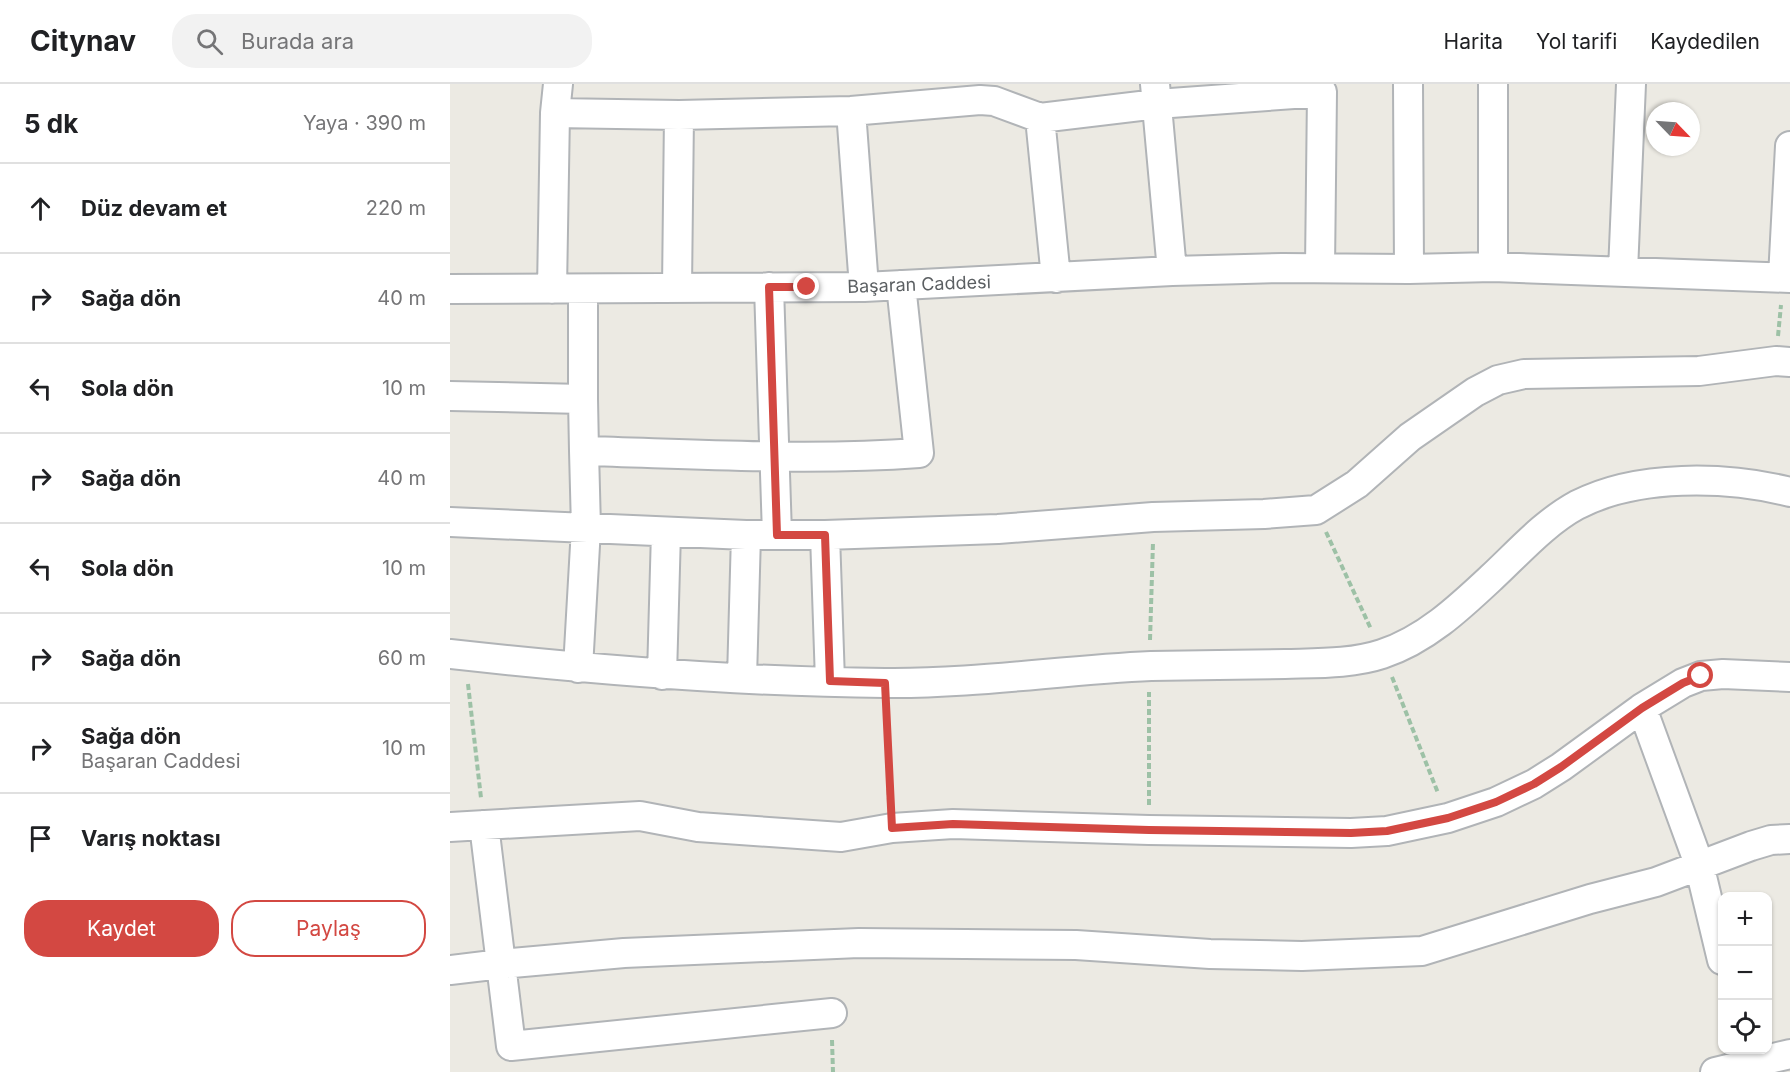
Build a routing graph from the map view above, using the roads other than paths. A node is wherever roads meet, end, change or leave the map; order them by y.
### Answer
1 (558, 84) edge
2 (1408, 84) edge
3 (1494, 84) edge
4 (1631, 84) edge
5 (1156, 94) edge
6 (851, 111) junction
7 (555, 112) junction
8 (679, 115) junction
9 (1040, 118) junction
10 (1790, 146) edge
11 (1320, 267) junction
12 (1493, 267) junction
13 (1409, 269) junction
14 (1172, 271) junction
15 (1623, 271) junction
16 (1787, 277) edge
17 (1056, 278) junction
18 (901, 285) junction
19 (864, 286) junction
20 (769, 287) junction
21 (677, 288) junction
22 (450, 289) edge
23 (552, 289) junction
24 (583, 289) junction
25 (1783, 361) edge
26 (450, 396) edge
27 (583, 399) junction
28 (584, 451) junction
29 (775, 456) junction
30 (1790, 492) edge
31 (450, 522) edge
32 (586, 528) junction
33 (666, 532) junction
34 (777, 535) junction
35 (825, 535) junction
36 (746, 536) junction
37 (457, 655) edge
38 (578, 668) junction
39 (662, 675) junction
40 (1790, 677) edge
41 (742, 678) junction
42 (830, 681) junction
43 (1642, 708) junction
44 (484, 825) junction
45 (450, 827) edge
46 (1790, 839) edge
47 (1699, 864) junction
48 (1719, 946) edge
49 (501, 963) junction
50 (450, 970) edge
51 (832, 1013) dead end
52 (1790, 1054) edge
53 (1747, 1062) edge
54 (1715, 1072) edge

1 - 7 street
2 - 13 street
3 - 12 street
4 - 15 street
5 - 9 street
5 - 11 street
5 - 14 street
6 - 8 street
6 - 9 street
6 - 19 street
7 - 8 street
7 - 23 street
8 - 21 street
9 - 17 street
10 - 16 street
11 - 13 street, Başaran Caddesi
11 - 14 street, Başaran Caddesi
12 - 13 street, Başaran Caddesi
12 - 15 street, Başaran Caddesi
14 - 17 street, Başaran Caddesi
15 - 16 street, Başaran Caddesi
17 - 18 street, Başaran Caddesi
18 - 19 street, Başaran Caddesi
18 - 29 street
19 - 20 street, Başaran Caddesi
20 - 21 street, Başaran Caddesi
20 - 29 street
21 - 24 street, Başaran Caddesi
22 - 23 street, Başaran Caddesi
23 - 24 street, Başaran Caddesi
24 - 27 street
25 - 35 street
26 - 27 street
27 - 28 street
28 - 29 street
28 - 32 street
29 - 34 street
30 - 42 street
31 - 32 street
32 - 33 street
32 - 38 street
33 - 36 street
33 - 39 street
34 - 35 street
34 - 36 street
35 - 42 street
36 - 41 street
37 - 38 street
38 - 39 street
39 - 41 street
40 - 43 street
41 - 42 street
43 - 44 street
43 - 47 street
44 - 45 street
44 - 49 street
46 - 47 street
47 - 48 street
47 - 49 street
49 - 50 street
49 - 51 street
52 - 53 street
53 - 54 street

